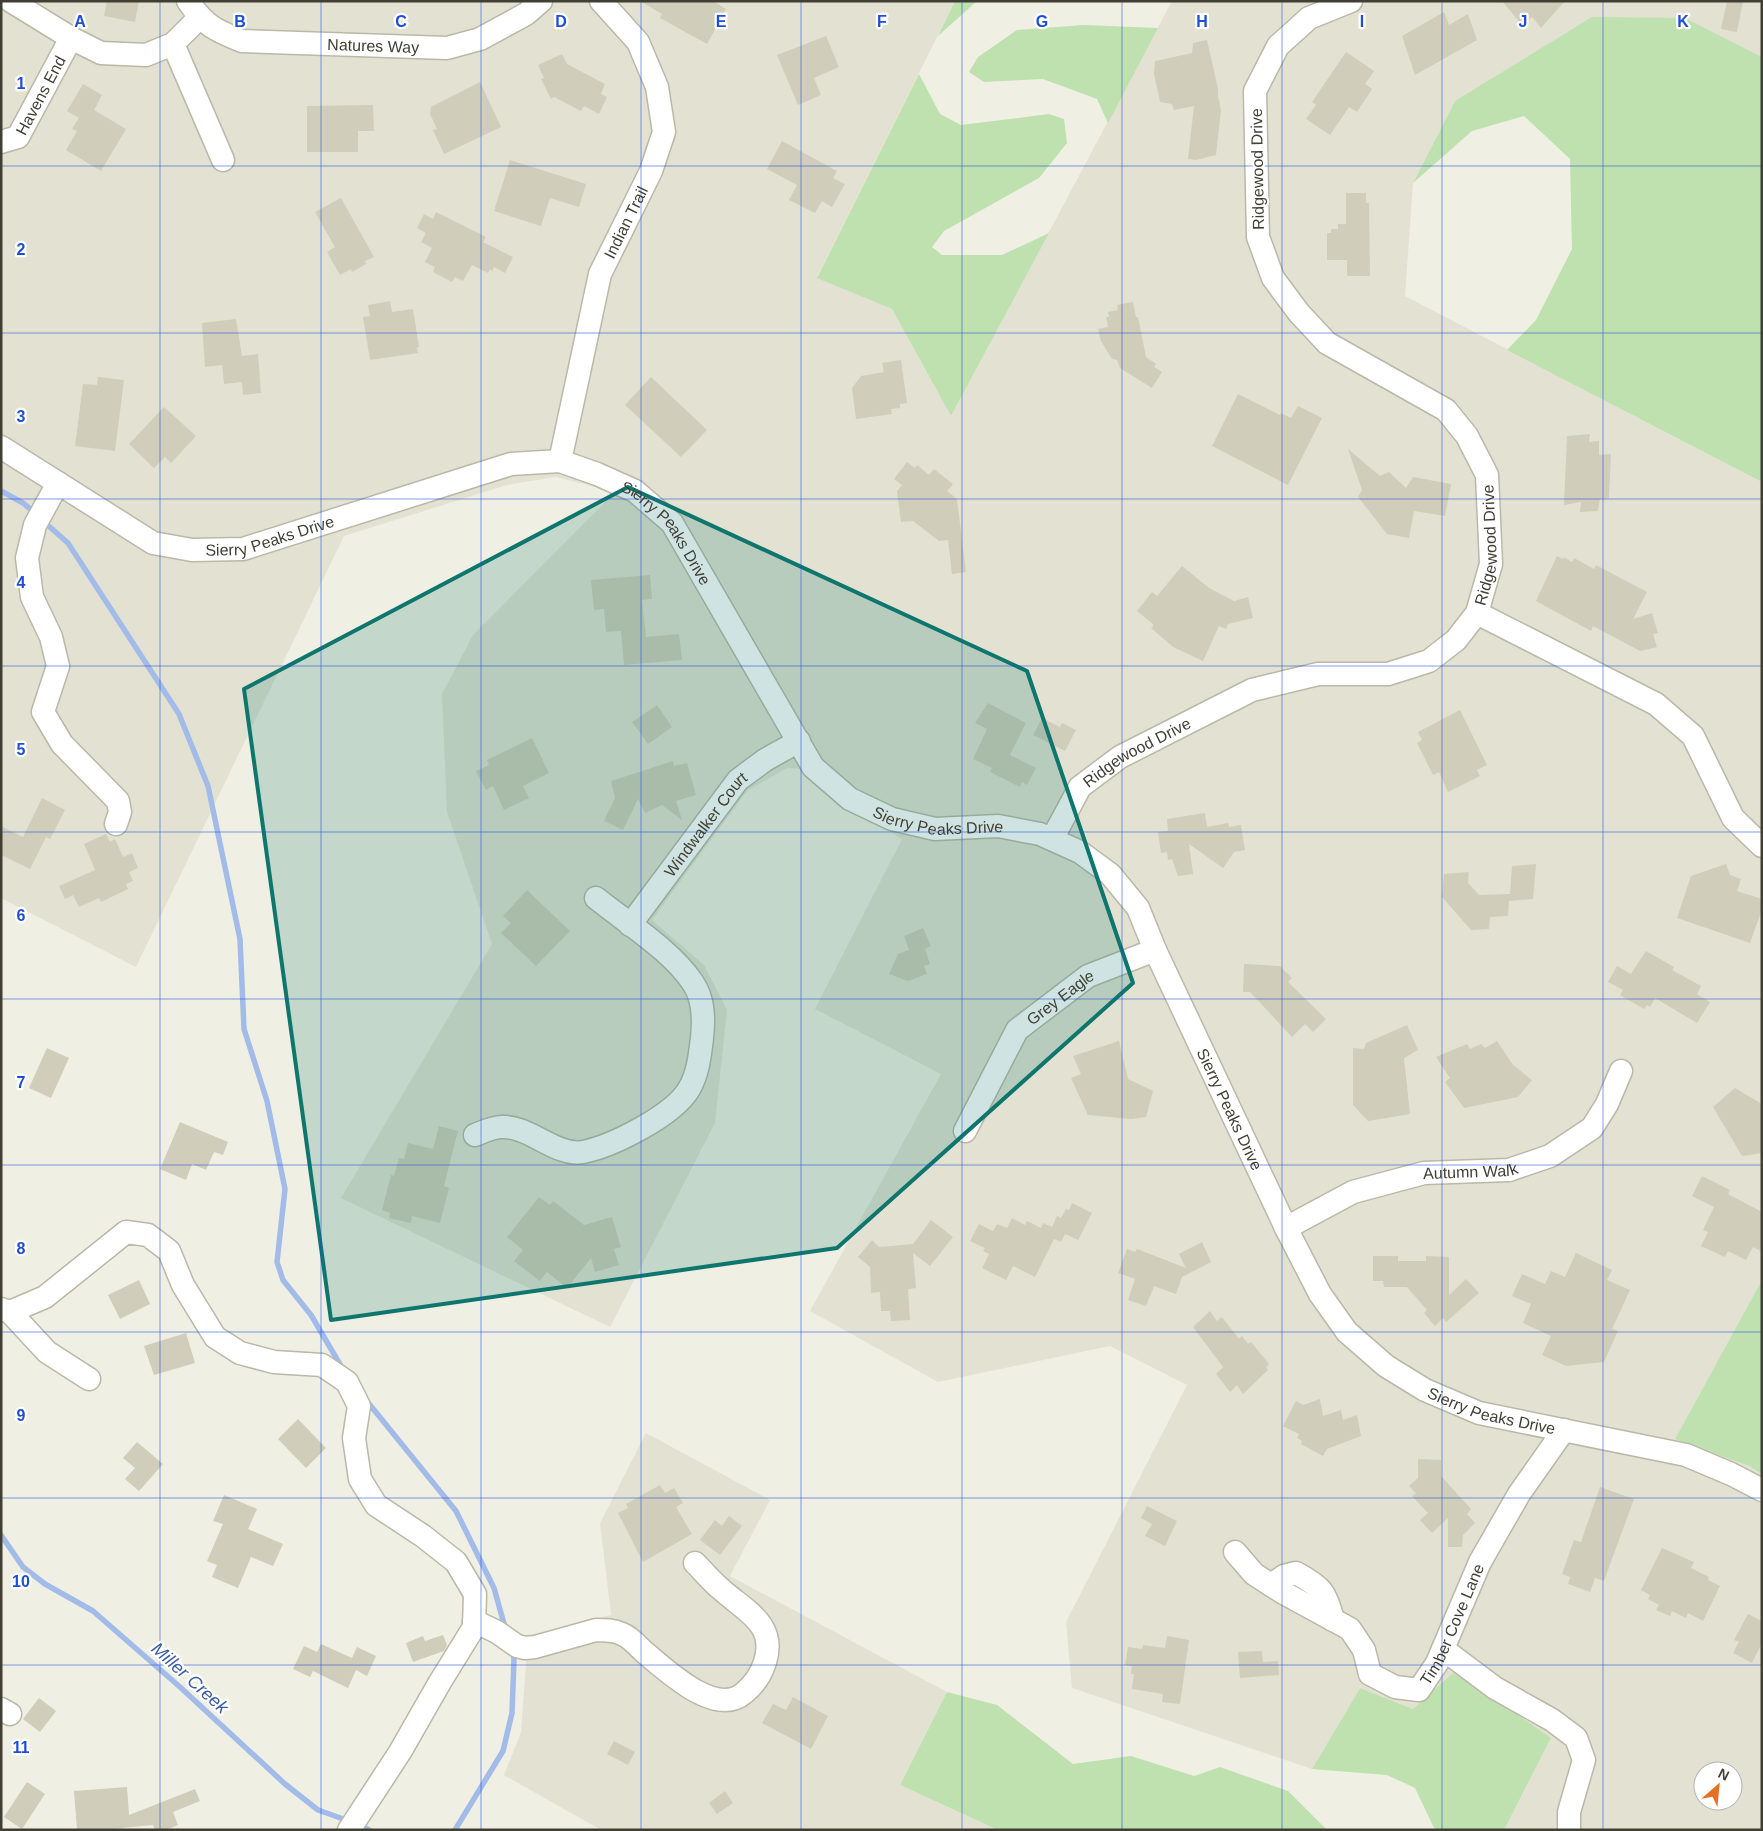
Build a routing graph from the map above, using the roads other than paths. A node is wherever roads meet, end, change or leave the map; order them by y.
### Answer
1 (11, 1) edge
2 (541, 1) edge
3 (601, 1) edge
4 (1351, 1) edge
5 (194, 9) edge
6 (71, 38) junction
7 (173, 44) junction
8 (1, 142) edge
9 (223, 160) dead end
10 (1, 447) edge
11 (560, 461) junction
12 (58, 483) junction
13 (1477, 613) junction
14 (799, 741) junction
15 (116, 824) dead end
16 (1052, 840) junction
17 (1762, 846) edge
18 (596, 898) dead end
19 (630, 925) junction
20 (1155, 950) junction
21 (1620, 1071) dead end
22 (965, 1131) dead end
23 (476, 1135) dead end
24 (1286, 1228) junction
25 (6, 1310) edge
26 (89, 1379) dead end
27 (1564, 1430) junction
28 (1762, 1490) edge
29 (1234, 1552) dead end
30 (695, 1563) dead end
31 (474, 1621) junction
32 (1443, 1648) junction
33 (348, 1830) edge
34 (1569, 1830) edge

1 - 6 street
2 - 5 street, Natures Way
3 - 11 street, Indian Trail
4 - 13 street, Ridgewood Drive
5 - 7 street
6 - 7 street
6 - 8 street, Havens End
7 - 9 street
10 - 12 street, Sierry Peaks Drive
11 - 12 street, Sierry Peaks Drive
11 - 14 street, Sierry Peaks Drive
12 - 15 street
13 - 16 street, Ridgewood Drive
13 - 17 street
14 - 16 street, Sierry Peaks Drive
14 - 19 street, Windwalker Court
16 - 20 street, Sierry Peaks Drive
18 - 19 street
19 - 23 street
20 - 22 street, Grey Eagle
20 - 24 street, Sierry Peaks Drive
21 - 24 street, Autumn Walk
24 - 27 street, Sierry Peaks Drive
25 - 26 street
25 - 31 street
27 - 28 street, Sierry Peaks Drive
27 - 32 street, Timber Cove Lane
29 - 32 street, Timber Cove Lane
30 - 31 street
31 - 33 street
32 - 34 street

